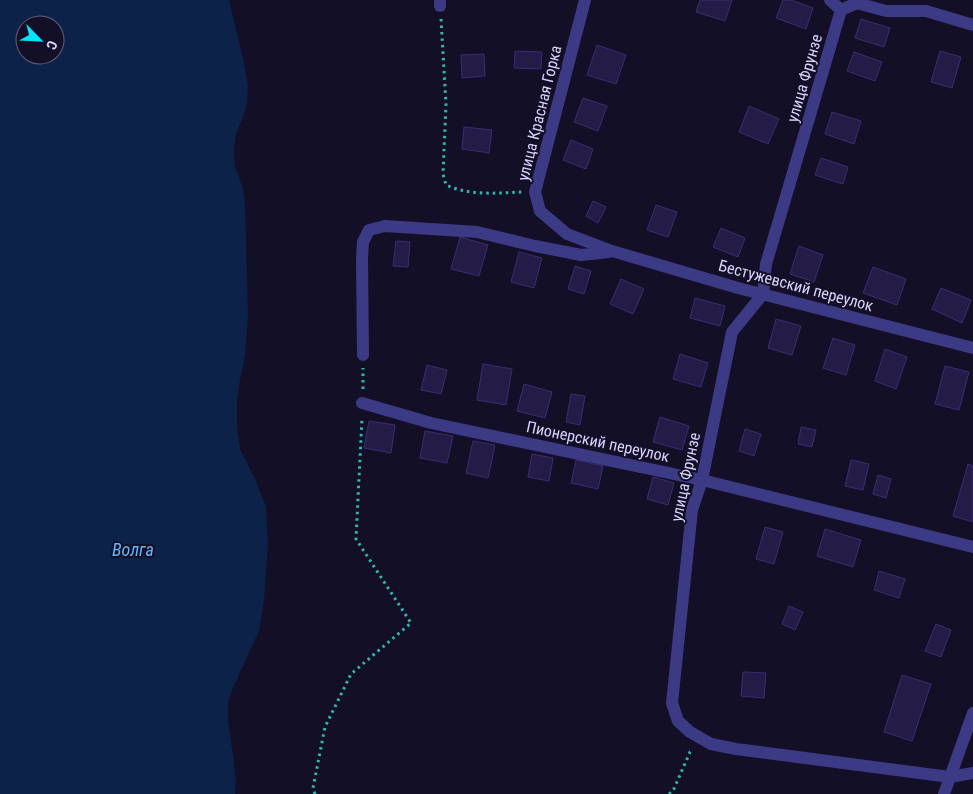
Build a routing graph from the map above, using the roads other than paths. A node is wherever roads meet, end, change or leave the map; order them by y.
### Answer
1 (585, 0) edge
2 (830, 0) edge
3 (841, 10) junction
4 (973, 25) edge
5 (612, 251) junction
6 (763, 294) junction
7 (973, 348) edge
8 (362, 356) road end
9 (362, 403) road end
10 (702, 480) junction
11 (973, 547) edge
12 (973, 713) edge
13 (973, 773) edge
14 (950, 777) junction
15 (944, 794) edge

1 - 5 street, улица Красная Горка
2 - 3 street
3 - 4 street
3 - 6 street, улица Фрунзе
5 - 6 street, Бестужевский переулок
5 - 8 street
6 - 7 street, Бестужевский переулок
6 - 10 street, улица Фрунзе
9 - 10 street, Пионерский переулок
10 - 11 street, Пионерский переулок
10 - 14 street, улица Фрунзе
12 - 14 street
13 - 14 street, улица Фрунзе
14 - 15 street

